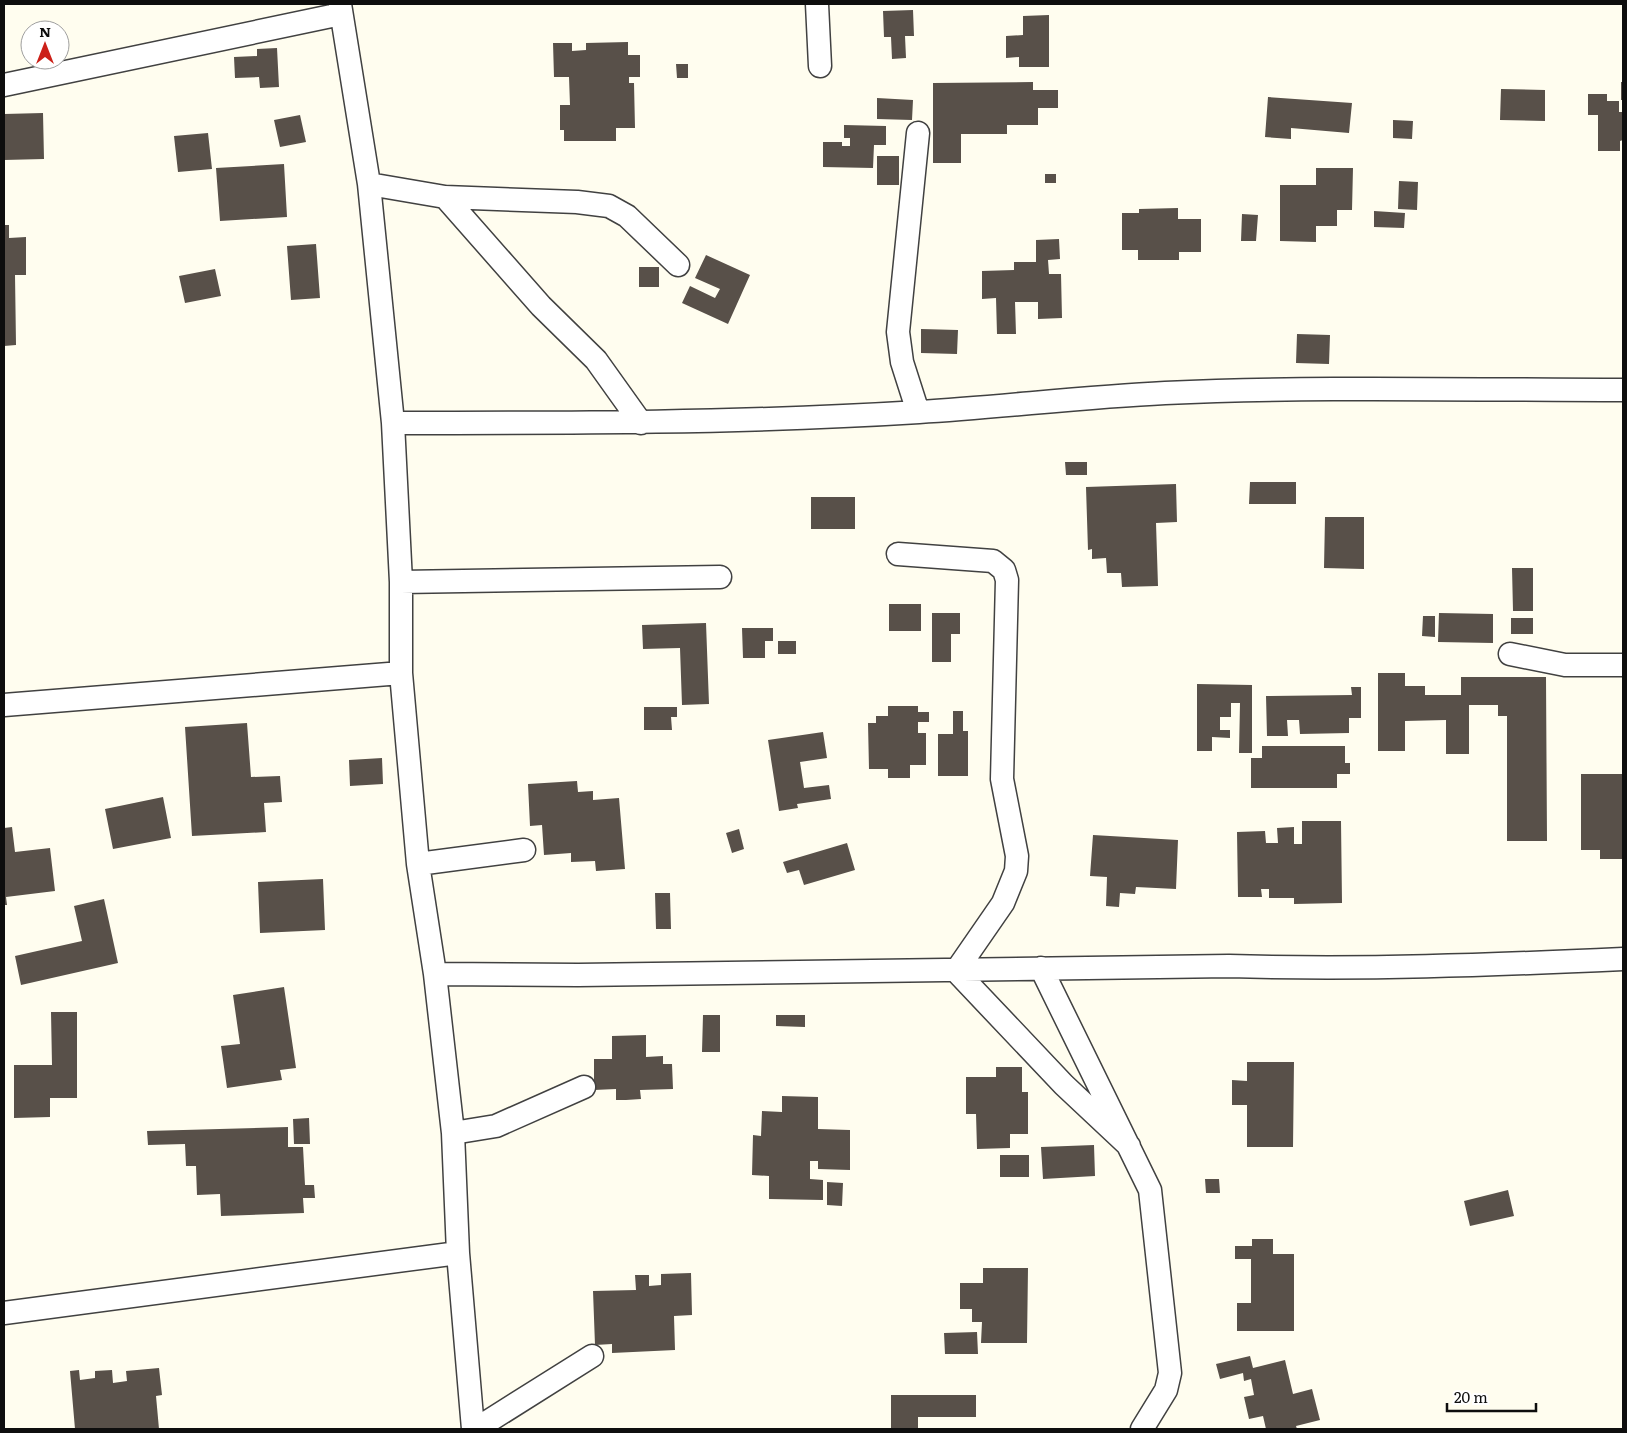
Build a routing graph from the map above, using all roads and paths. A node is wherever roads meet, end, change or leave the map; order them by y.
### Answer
1 (817, 4) edge
2 (340, 9) edge
3 (820, 66) dead end
4 (4, 85) edge
5 (918, 133) dead end
6 (369, 184) junction
7 (445, 197) junction
8 (678, 265) dead end
9 (1623, 390) edge
10 (918, 412) junction
11 (393, 422) junction
12 (641, 422) junction
13 (898, 554) dead end
14 (720, 577) dead end
15 (401, 582) junction
16 (1510, 654) dead end
17 (1623, 665) edge
18 (401, 673) junction
19 (4, 705) edge
20 (524, 850) dead end
21 (418, 864) junction
22 (1623, 959) edge
23 (1041, 968) junction
24 (956, 971) junction
25 (435, 974) junction
26 (584, 1087) dead end
27 (453, 1133) junction
28 (1129, 1146) junction
29 (458, 1253) junction
30 (4, 1313) edge
31 (592, 1356) dead end
32 (475, 1429) edge
33 (1142, 1429) edge

1 - 3 street
2 - 4 street
2 - 6 street
5 - 10 street
6 - 7 street
6 - 11 street
7 - 8 street
7 - 12 street
9 - 10 street
10 - 12 street
11 - 12 street
11 - 15 street
13 - 24 street
14 - 15 street
15 - 18 street
16 - 17 street
18 - 19 street
18 - 21 street
20 - 21 street
21 - 25 street
22 - 23 street
23 - 24 street
23 - 28 street
24 - 25 street
24 - 28 street
25 - 27 street
26 - 27 street
27 - 29 street
28 - 33 street
29 - 30 street
29 - 32 street
31 - 32 street

